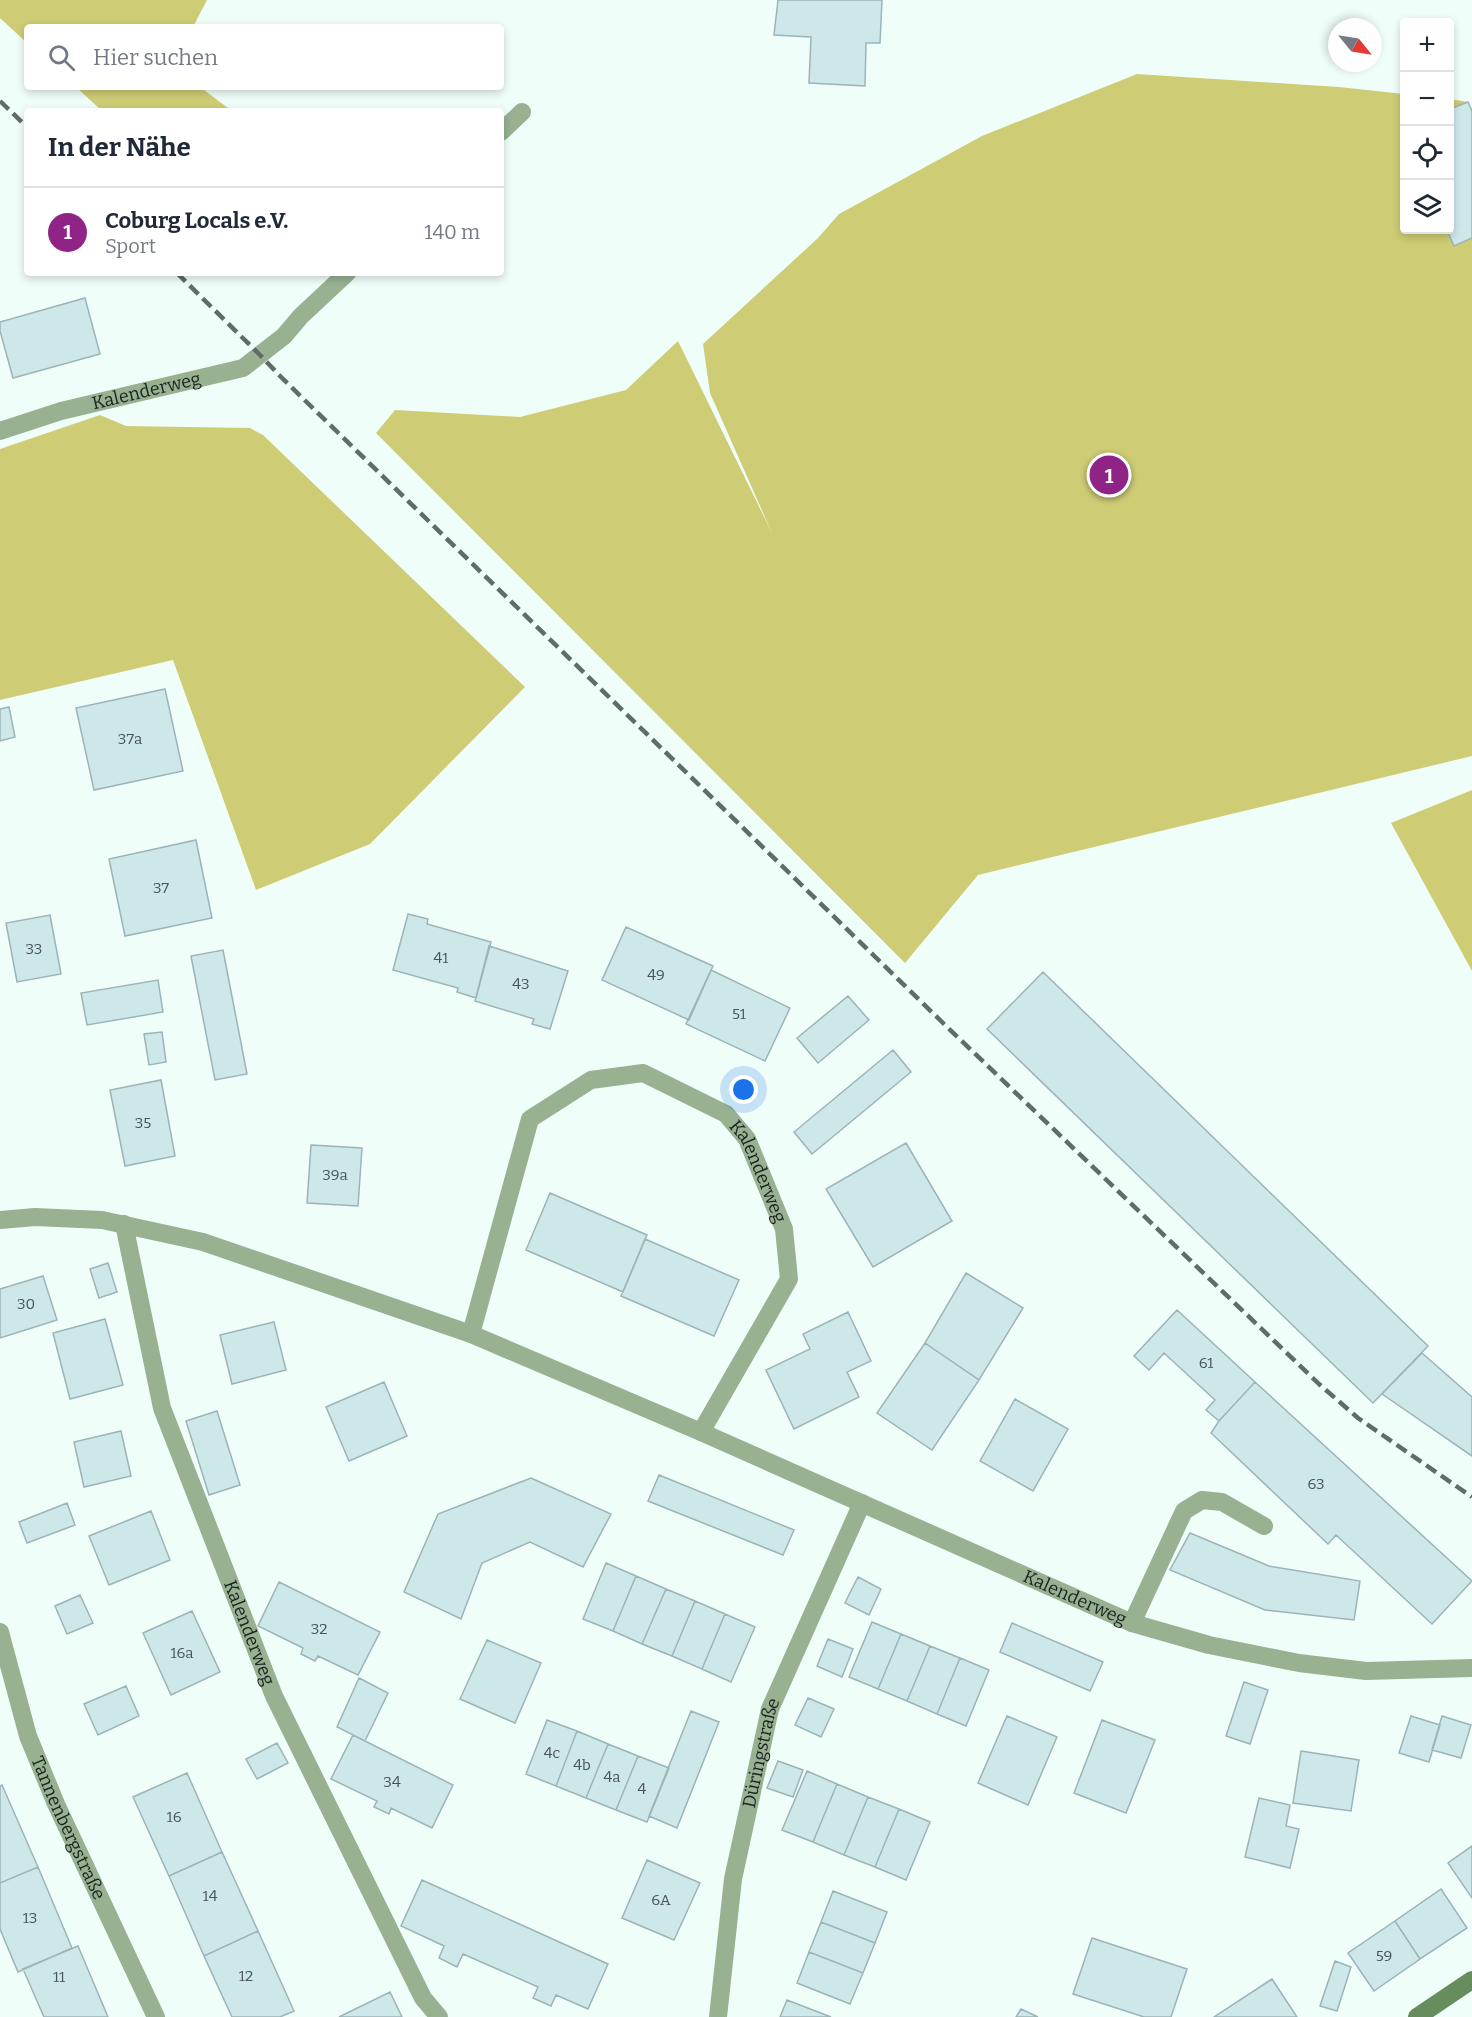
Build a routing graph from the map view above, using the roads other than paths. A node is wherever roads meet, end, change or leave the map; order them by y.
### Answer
1 (522, 112) dead end
2 (504, 129) edge
3 (344, 276) edge
4 (0, 431) edge
5 (0, 1220) edge
6 (124, 1224) junction
7 (471, 1334) junction
8 (701, 1432) junction
9 (862, 1503) junction
10 (1264, 1526) dead end
11 (1132, 1623) junction
12 (0, 1632) edge
13 (1472, 1668) edge
14 (1472, 1980) edge
15 (156, 2017) edge
16 (439, 2017) edge
17 (718, 2017) edge
18 (1417, 2017) edge

1 - 2 street
3 - 4 street, Kalenderweg
5 - 6 street, Kalenderweg
6 - 7 street, Kalenderweg
6 - 16 street, Kalenderweg
7 - 8 street, Kalenderweg
7 - 8 street, Kalenderweg
8 - 9 street, Kalenderweg
9 - 11 street, Kalenderweg
9 - 17 street, Düringstraße
10 - 11 street
11 - 13 street, Kalenderweg
12 - 15 street, Tannenbergstraße
14 - 18 street

